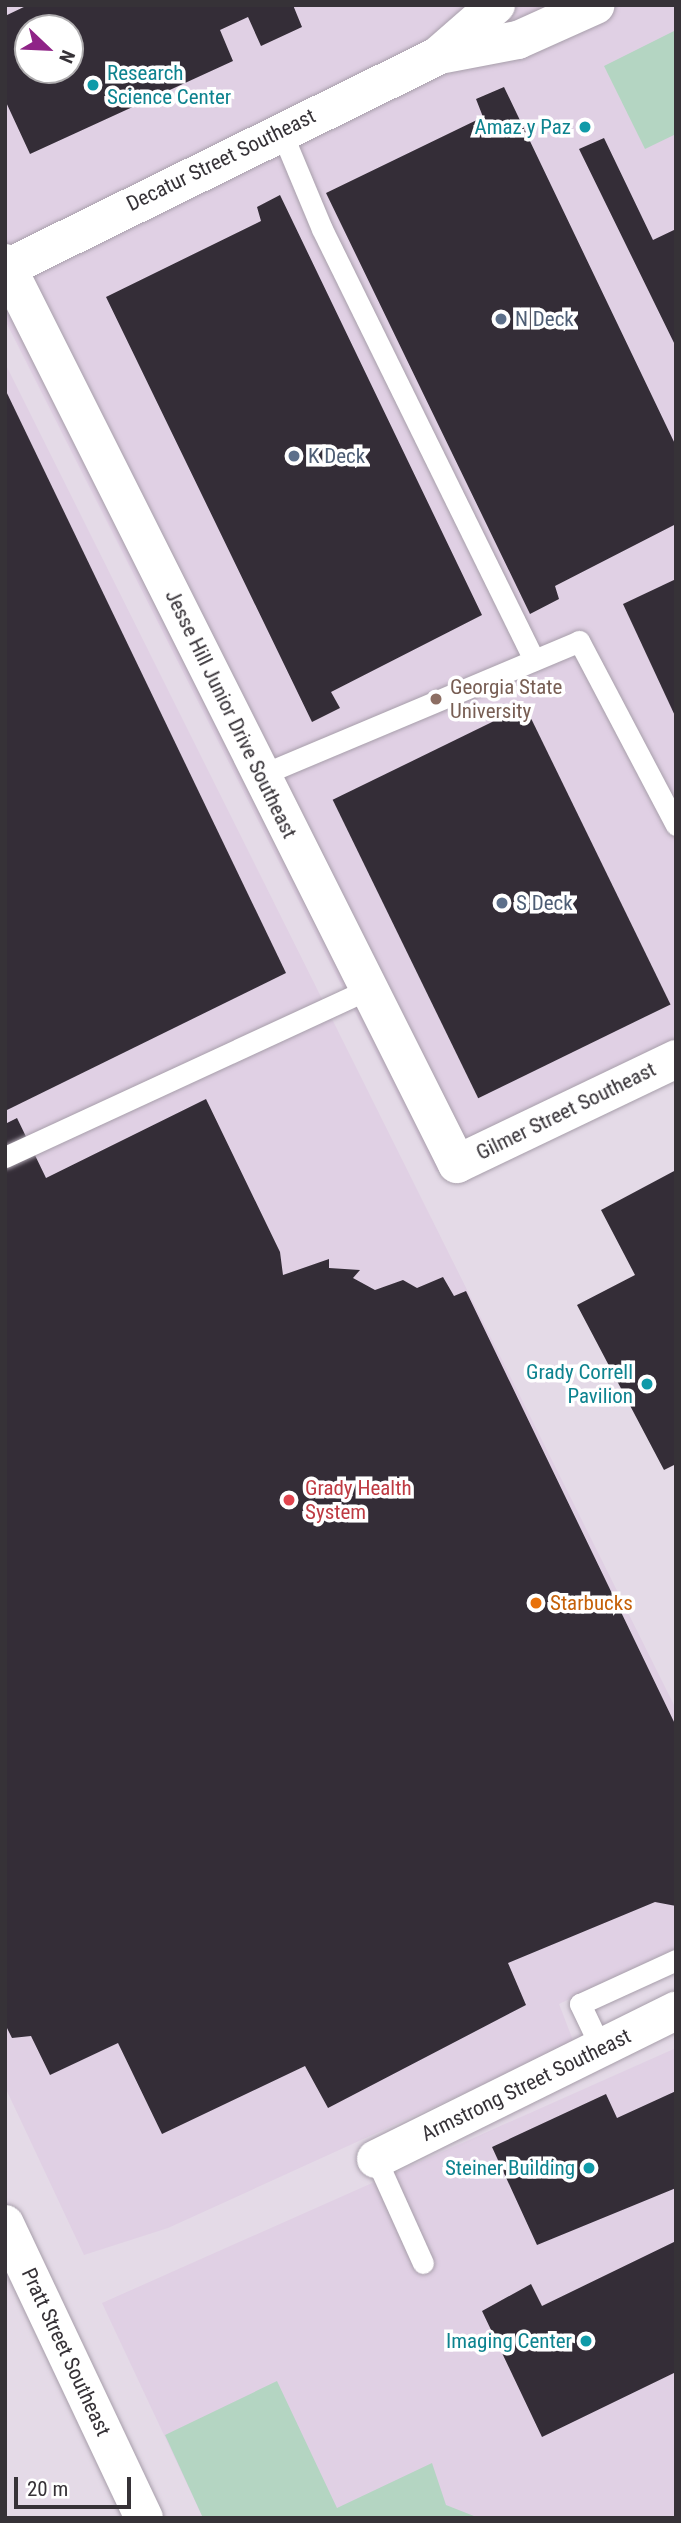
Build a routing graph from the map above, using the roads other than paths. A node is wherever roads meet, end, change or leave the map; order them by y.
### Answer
1 (496, 5) edge
2 (596, 5) edge
3 (439, 55) junction
4 (281, 131) junction
5 (6, 267) edge
6 (534, 660) junction
7 (261, 775) junction
8 (676, 825) edge
9 (368, 989) junction
10 (676, 1059) edge
11 (5, 1157) edge
12 (457, 1164) joint
13 (676, 1960) edge
14 (676, 2011) edge
15 (601, 2048) junction
16 (376, 2158) joint
17 (5, 2224) edge
18 (423, 2263) dead end
19 (144, 2518) edge

1 - 3 street, Decatur Street Southeast
2 - 3 street, Decatur Street Southeast
3 - 4 street, Decatur Street Southeast
4 - 5 street, Decatur Street Southeast
4 - 6 lane
5 - 7 street, Jesse Hill Junior Drive Southeast
6 - 7 lane
6 - 8 lane
7 - 9 street, Jesse Hill Junior Drive Southeast
9 - 11 lane
9 - 12 street, Jesse Hill Junior Drive Southeast
10 - 12 street, Gilmer Street Southeast
13 - 15 lane
14 - 15 street, Armstrong Street Southeast
15 - 16 street, Armstrong Street Southeast
16 - 18 lane
17 - 19 street, Pratt Street Southeast

